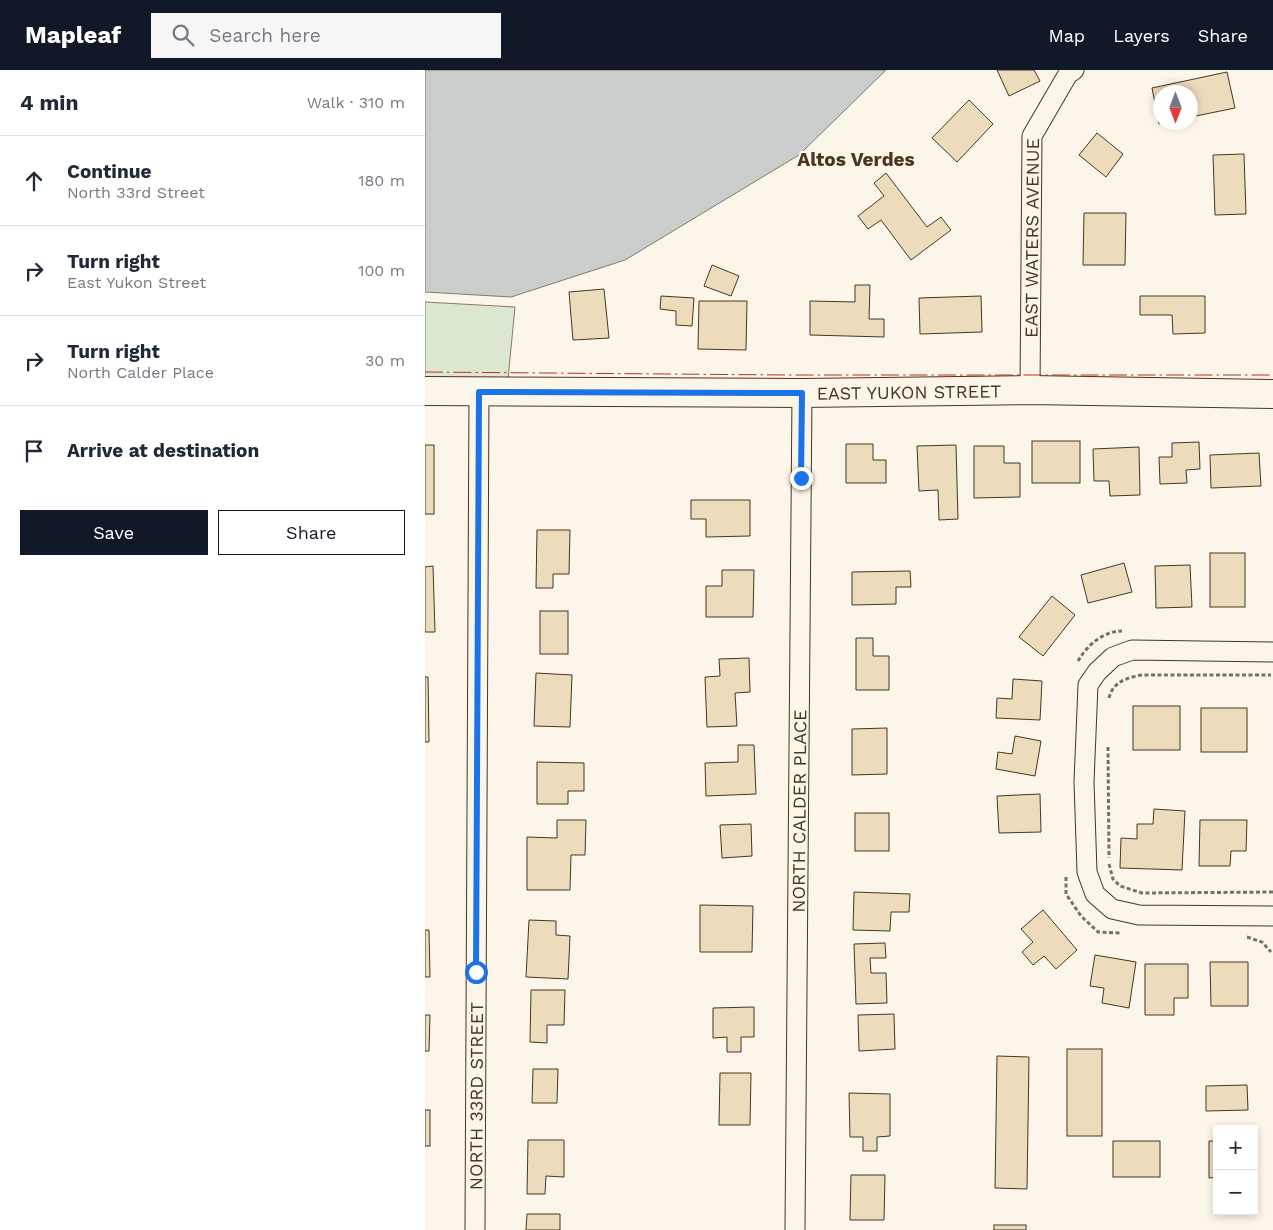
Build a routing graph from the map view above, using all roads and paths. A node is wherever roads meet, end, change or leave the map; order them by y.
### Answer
1 (1074, 70) edge
2 (1030, 390) junction
3 (425, 391) edge
4 (479, 392) junction
5 (802, 393) junction
6 (1273, 394) edge
7 (1128, 631) dead end
8 (1273, 652) edge
9 (1075, 668) dead end
10 (1271, 675) dead end
11 (1109, 700) dead end
12 (1108, 747) dead end
13 (1066, 872) dead end
14 (1273, 892) edge
15 (1273, 916) edge
16 (1124, 934) dead end
17 (1245, 937) dead end
18 (1271, 952) dead end
19 (475, 1230) edge
20 (795, 1230) edge

1 - 2 street, EAST WATERS AVENUE
2 - 5 street, EAST YUKON STREET
2 - 6 street, EAST YUKON STREET
3 - 4 street, EAST YUKON STREET
4 - 5 street, EAST YUKON STREET
4 - 19 street, NORTH 33RD STREET
5 - 20 street, NORTH CALDER PLACE
7 - 9 path
8 - 15 street
10 - 11 path
12 - 14 path
13 - 16 path
17 - 18 path

